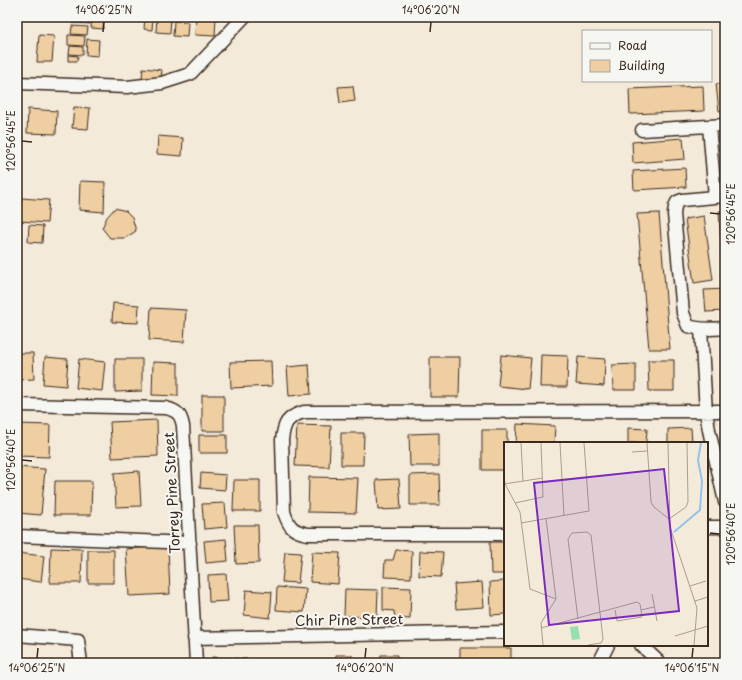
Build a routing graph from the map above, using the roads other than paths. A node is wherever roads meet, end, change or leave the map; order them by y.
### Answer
1 (244, 17) edge
2 (17, 83) edge
3 (725, 125) edge
4 (709, 126) junction
5 (642, 130) dead end
6 (720, 197) edge
7 (725, 328) edge
8 (701, 329) junction
9 (17, 405) edge
10 (725, 411) edge
11 (706, 412) junction
12 (725, 502) edge
13 (708, 527) edge
14 (725, 527) edge
15 (504, 534) edge
16 (17, 536) edge
17 (190, 543) junction
18 (504, 632) edge
19 (17, 635) edge
20 (194, 638) junction
21 (608, 646) edge
22 (642, 646) edge
23 (81, 663) edge
24 (196, 663) edge
25 (599, 663) edge
26 (660, 663) edge

1 - 2 street
3 - 4 street
4 - 5 street
4 - 6 street
6 - 8 street
7 - 8 street
8 - 11 street
9 - 17 street, Torrey Pine Street
10 - 11 street
11 - 12 street
11 - 15 street
13 - 14 street
16 - 17 street
17 - 20 street, Torrey Pine Street
18 - 20 street, Chir Pine Street
19 - 23 street
20 - 24 street, Torrey Pine Street
21 - 25 street
22 - 26 street

